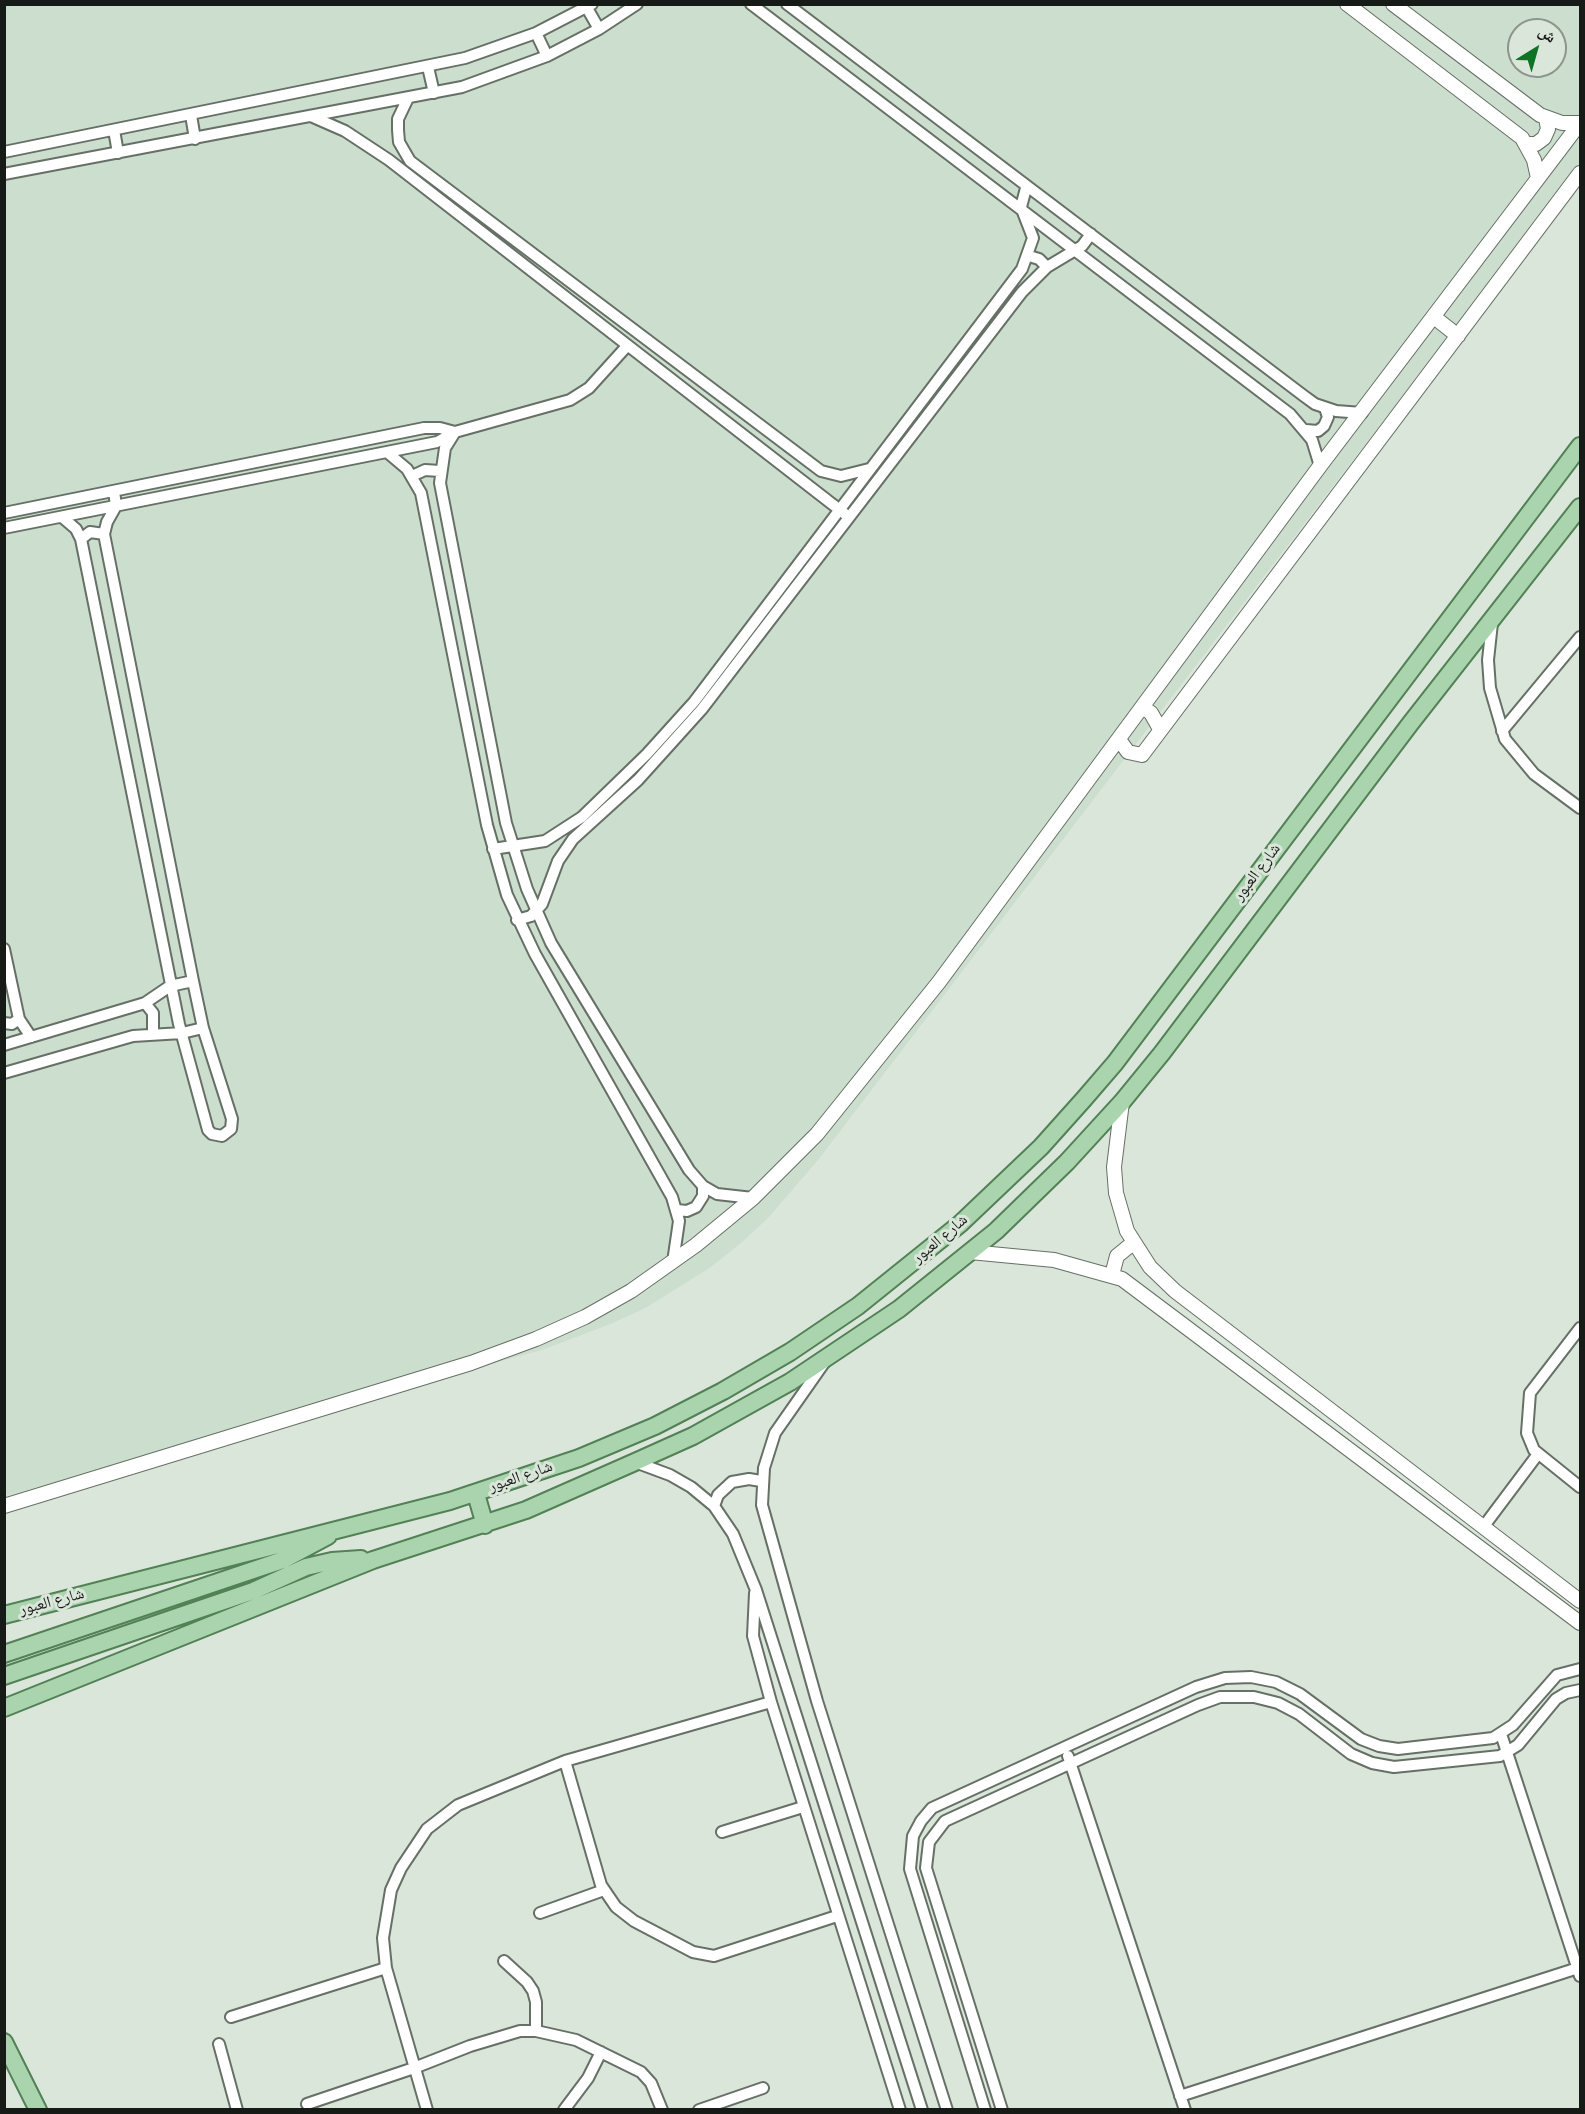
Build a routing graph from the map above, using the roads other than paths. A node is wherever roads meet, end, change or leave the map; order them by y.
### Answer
1 (637, 4) edge
2 (787, 4) edge
3 (1393, 4) edge
4 (589, 6) edge
5 (756, 6) edge
6 (1356, 7) edge
7 (599, 29) junction
8 (536, 33) junction
9 (842, 46) junction
10 (547, 56) junction
11 (828, 63) junction
12 (428, 67) junction
13 (434, 93) junction
14 (408, 98) junction
15 (191, 115) junction
16 (312, 117) junction
17 (1546, 118) junction
18 (1581, 123) edge
19 (114, 130) junction
20 (195, 139) junction
21 (1526, 144) junction
22 (4, 152) edge
23 (118, 153) junction
24 (1581, 173) edge
25 (4, 174) edge
26 (428, 174) junction
27 (1538, 178) junction
28 (420, 185) junction
29 (1026, 188) junction
30 (1024, 213) junction
31 (1090, 234) junction
32 (1076, 251) junction
33 (1029, 256) junction
34 (1047, 267) junction
35 (579, 289) junction
36 (1005, 294) junction
37 (569, 301) junction
38 (1016, 301) junction
39 (1434, 317) junction
40 (1458, 336) junction
41 (627, 346) junction
42 (1325, 408) junction
43 (1362, 413) junction
44 (1306, 430) junction
45 (455, 432) junction
46 (1581, 446) edge
47 (388, 453) junction
48 (1320, 466) junction
49 (872, 467) junction
50 (440, 471) junction
51 (412, 476) junction
52 (114, 491) junction
53 (116, 506) junction
54 (1581, 507) edge
55 (840, 509) junction
56 (4, 513) edge
57 (62, 517) junction
58 (849, 517) junction
59 (4, 528) edge
60 (104, 534) junction
61 (81, 539) junction
62 (463, 600) junction
63 (444, 603) junction
64 (1492, 619) junction
65 (1581, 637) edge
66 (741, 650) junction
67 (476, 673) junction
68 (458, 676) junction
69 (1144, 708) junction
70 (1160, 729) junction
71 (1502, 731) junction
72 (1120, 741) junction
73 (491, 751) junction
74 (473, 754) junction
75 (1581, 808) edge
76 (555, 836) junction
77 (513, 845) junction
78 (493, 849) junction
79 (564, 851) junction
80 (536, 911) junction
81 (517, 920) junction
82 (4, 949) edge
83 (192, 981) junction
84 (170, 986) junction
85 (145, 1003) junction
86 (19, 1019) junction
87 (4, 1023) edge
88 (203, 1028) junction
89 (153, 1033) junction
90 (182, 1033) junction
91 (31, 1037) junction
92 (4, 1045) edge
93 (4, 1073) edge
94 (1122, 1102) junction
95 (704, 1186) junction
96 (753, 1198) junction
97 (677, 1210) junction
98 (1133, 1243) junction
99 (970, 1252) junction
100 (673, 1262) junction
101 (1112, 1275) junction
102 (1581, 1328) edge
103 (827, 1359) junction
104 (1538, 1454) junction
105 (635, 1462) junction
106 (761, 1482) junction
107 (1581, 1487) edge
108 (476, 1494) junction
109 (4, 1506) edge
110 (714, 1506) junction
111 (485, 1525) junction
112 (1484, 1526) junction
113 (341, 1527) junction
114 (373, 1560) junction
115 (756, 1590) junction
116 (1581, 1601) edge
117 (4, 1615) edge
118 (1581, 1623) edge
119 (4, 1654) edge
120 (1581, 1669) edge
121 (4, 1676) edge
122 (1581, 1690) edge
123 (771, 1702) junction
124 (4, 1708) edge
125 (1502, 1734) junction
126 (1065, 1747) junction
127 (1508, 1752) junction
128 (565, 1761) junction
129 (1071, 1763) junction
130 (803, 1807) junction
131 (722, 1832) dead end
132 (604, 1890) junction
133 (540, 1913) dead end
134 (837, 1916) junction
135 (943, 1924) junction
136 (929, 1930) junction
137 (504, 1961) dead end
138 (386, 1968) junction
139 (1579, 1972) edge
140 (231, 2017) dead end
141 (536, 2031) junction
142 (4, 2042) edge
143 (219, 2044) dead end
144 (602, 2052) junction
145 (414, 2068) junction
146 (763, 2088) dead end
147 (1180, 2096) junction
148 (307, 2104) dead end
149 (38, 2109) edge
150 (237, 2109) edge
151 (427, 2109) edge
152 (564, 2109) edge
153 (662, 2109) edge
154 (699, 2109) edge
155 (900, 2109) edge
156 (922, 2109) edge
157 (947, 2109) edge
158 (985, 2109) edge
159 (1002, 2109) edge
160 (1185, 2109) edge

1 - 7 street
2 - 9 street
3 - 17 street
4 - 7 street
4 - 8 street
5 - 11 street
6 - 21 street
7 - 10 street
8 - 10 street
8 - 12 street
9 - 11 street
9 - 29 street
10 - 13 street
11 - 30 street
12 - 13 street
12 - 15 street
13 - 14 street
14 - 16 street
14 - 26 street
15 - 19 street
15 - 20 street
16 - 20 street
16 - 28 street
17 - 18 street
17 - 21 street
18 - 27 street
19 - 22 street
19 - 23 street
20 - 23 street
21 - 27 street
23 - 25 street
24 - 40 street
26 - 28 street
26 - 35 street
27 - 39 street
28 - 37 street
29 - 30 street
29 - 31 street
30 - 32 street
30 - 33 street
31 - 32 street
31 - 42 street
32 - 34 street
32 - 44 street
33 - 34 street
33 - 36 street
34 - 38 street
35 - 37 street
35 - 49 street
36 - 38 street
36 - 49 street
37 - 41 street
38 - 58 street
39 - 40 street
39 - 43 street
40 - 70 street
41 - 45 street
41 - 55 street
42 - 43 street
42 - 44 street
43 - 48 street
44 - 48 street
45 - 47 street
45 - 50 street
45 - 52 street
46 - 108 main road, شارع العبور
47 - 51 street
47 - 53 street
48 - 69 street
49 - 55 street
50 - 51 street
50 - 62 street
51 - 63 street
52 - 53 street
52 - 56 street
53 - 57 street
53 - 60 street
54 - 64 main road, شارع العبور
55 - 58 street
55 - 66 street
57 - 59 street
57 - 61 street
58 - 66 street
60 - 61 street
60 - 83 street
61 - 84 street
62 - 63 street
62 - 67 street
63 - 68 street
64 - 71 street
64 - 94 main road, شارع العبور
65 - 71 street
66 - 76 street
66 - 79 street
67 - 68 street
67 - 73 street
68 - 74 street
69 - 70 street
69 - 72 street
70 - 72 street
71 - 75 street
72 - 96 street
73 - 74 street
73 - 77 street
74 - 78 street
76 - 77 street
76 - 79 street
77 - 78 street
77 - 80 street
78 - 81 street
79 - 80 street
80 - 81 street
80 - 95 street
81 - 97 street
82 - 86 street
83 - 84 street
83 - 88 street
84 - 85 street
84 - 90 street
85 - 89 street
85 - 91 street
86 - 87 street
86 - 91 street
88 - 90 street
88 - 90 street
89 - 90 street
89 - 93 street
91 - 92 street
94 - 98 street
94 - 99 main road, شارع العبور
95 - 96 street
95 - 97 street
96 - 100 street
97 - 100 street
98 - 101 street
98 - 112 street
99 - 101 street
99 - 103 main road, شارع العبور
100 - 109 street
101 - 118 street
102 - 104 street
103 - 105 main road, شارع العبور
103 - 106 street
104 - 107 street
104 - 112 street
105 - 110 street
105 - 111 main road, شارع العبور
106 - 110 street
106 - 157 street
108 - 111 main road
108 - 113 main road, شارع العبور
110 - 115 street
111 - 114 main road, شارع العبور
112 - 116 street
113 - 117 main road, شارع العبور
113 - 119 main road
114 - 121 main road
114 - 124 main road, شارع العبور
115 - 123 street
115 - 156 street
120 - 125 street
122 - 127 street
123 - 128 street
123 - 130 street
125 - 126 street
125 - 127 street
126 - 129 street
126 - 136 street
127 - 129 street
127 - 139 street
128 - 132 street
128 - 138 street
129 - 135 street
129 - 147 street
130 - 131 street
130 - 134 street
132 - 133 street
132 - 134 street
134 - 155 street
135 - 136 street
135 - 159 street
136 - 158 street
137 - 141 street
138 - 140 street
138 - 145 street
139 - 147 street
141 - 144 street
141 - 145 street
142 - 149 main road
143 - 150 street
144 - 152 street
144 - 153 street
145 - 148 street
145 - 151 street
146 - 154 street
147 - 160 street

